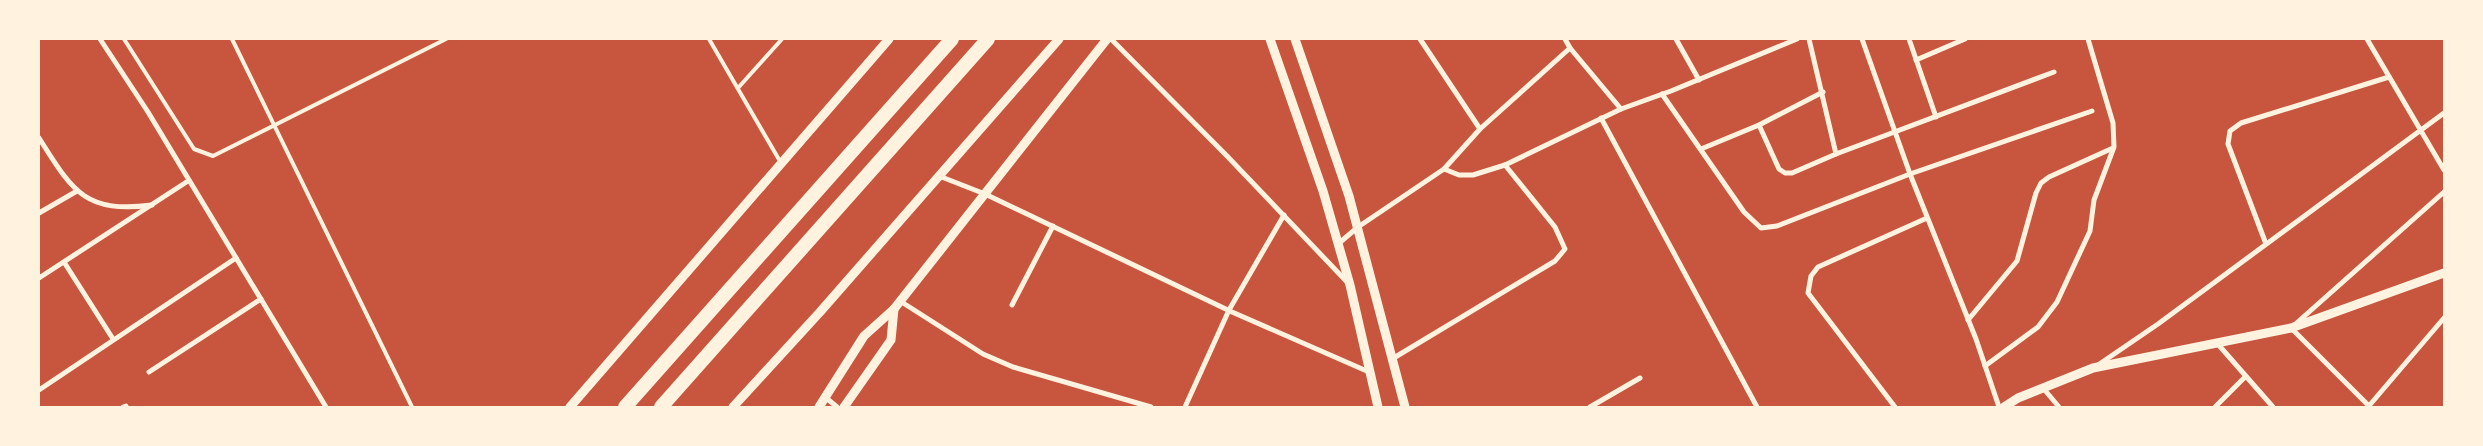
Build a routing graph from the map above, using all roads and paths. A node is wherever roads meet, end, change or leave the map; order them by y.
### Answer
1 (100, 39) edge
2 (124, 39) edge
3 (232, 39) edge
4 (446, 39) edge
5 (710, 39) edge
6 (782, 39) edge
7 (889, 39) edge
8 (952, 39) edge
9 (988, 39) edge
10 (1060, 39) edge
11 (1107, 39) edge
12 (1111, 39) edge
13 (1270, 39) edge
14 (1295, 39) edge
15 (1420, 39) edge
16 (1565, 39) edge
17 (1676, 39) edge
18 (1797, 39) edge
19 (1809, 39) edge
20 (1862, 39) edge
21 (1909, 39) edge
22 (1965, 39) edge
23 (2088, 39) edge
24 (2367, 39) edge
25 (1570, 48) junction
26 (1916, 60) junction
27 (2054, 72) dead end
28 (2389, 77) junction
29 (1698, 80) junction
30 (738, 88) junction
31 (1823, 92) junction
32 (1662, 94) junction
33 (1621, 109) junction
34 (2092, 111) dead end
35 (2444, 113) edge
36 (1936, 117) junction
37 (1600, 118) junction
38 (275, 124) junction
39 (1759, 125) junction
40 (1480, 129) junction
41 (1895, 132) junction
42 (2420, 132) junction
43 (39, 138) edge
44 (2114, 148) junction
45 (1701, 149) junction
46 (1836, 154) junction
47 (781, 163) junction
48 (1505, 165) junction
49 (1444, 168) junction
50 (2444, 170) edge
51 (1910, 174) junction
52 (939, 176) junction
53 (188, 181) junction
54 (77, 191) junction
55 (2444, 192) edge
56 (985, 194) junction
57 (154, 204) junction
58 (39, 212) edge
59 (1284, 215) junction
60 (1927, 218) junction
61 (1053, 226) junction
62 (1358, 227) junction
63 (1338, 244) junction
64 (2266, 244) junction
65 (236, 258) junction
66 (64, 262) junction
67 (2444, 273) edge
68 (39, 278) edge
69 (1350, 285) junction
70 (261, 299) junction
71 (900, 301) junction
72 (1012, 305) dead end
73 (894, 309) junction
74 (1229, 310) junction
75 (2444, 318) edge
76 (1968, 320) junction
77 (2291, 328) junction
78 (113, 339) junction
79 (2216, 342) junction
80 (1392, 359) junction
81 (1985, 366) junction
82 (2093, 368) junction
83 (149, 372) dead end
84 (1369, 372) junction
85 (2245, 377) junction
86 (1640, 378) dead end
87 (2043, 388) junction
88 (39, 390) edge
89 (825, 397) junction
90 (326, 407) edge
91 (412, 407) edge
92 (570, 407) edge
93 (625, 407) edge
94 (661, 407) edge
95 (732, 407) edge
96 (819, 407) edge
97 (837, 407) edge
98 (844, 407) edge
99 (1151, 407) edge
100 (1184, 407) edge
101 (1378, 407) edge
102 (1404, 407) edge
103 (1590, 407) edge
104 (1757, 407) edge
105 (1895, 407) edge
106 (1998, 407) edge
107 (2004, 407) edge
108 (2059, 407) edge
109 (2215, 407) edge
110 (2273, 407) edge
111 (2369, 407) edge

1 - 53 street
2 - 38 lane
3 - 38 lane
4 - 38 lane
5 - 30 lane
6 - 30 lane
7 - 47 street
8 - 93 highway
9 - 94 highway
10 - 52 street
11 - 56 street
12 - 59 street
13 - 63 street
14 - 62 street
15 - 40 street
16 - 25 street
17 - 29 street
18 - 29 street
19 - 31 street
20 - 41 street
21 - 26 street
22 - 26 street
23 - 44 street
24 - 28 street
25 - 33 street
25 - 40 street
26 - 36 street
27 - 36 street
28 - 42 street
28 - 64 street
29 - 32 street
30 - 47 lane
31 - 39 street
31 - 46 street
32 - 33 street
32 - 45 street
33 - 37 street
34 - 51 street
35 - 42 street
36 - 41 street
37 - 48 street
37 - 104 street
38 - 91 lane
39 - 45 street
39 - 46 street
40 - 49 street
41 - 46 street
41 - 51 street
42 - 50 street
42 - 64 street
43 - 54 street
44 - 76 street
44 - 81 street
45 - 51 street
47 - 92 street
48 - 49 street
48 - 80 street
49 - 62 street
51 - 60 street
52 - 56 street
52 - 95 street
53 - 57 street
53 - 65 street
54 - 57 street
54 - 58 street
55 - 77 street
56 - 61 street
56 - 71 street
57 - 66 street
59 - 69 street
59 - 74 street
60 - 76 street
60 - 105 street
61 - 72 street
61 - 74 street
62 - 63 street
62 - 80 street
63 - 69 street
64 - 82 street
65 - 70 street
65 - 78 street
66 - 68 street
66 - 78 street
67 - 77 street
69 - 84 street
70 - 83 street
70 - 90 street
71 - 73 street
71 - 99 street
73 - 89 street
73 - 98 street
74 - 84 street
74 - 100 street
75 - 111 street
76 - 81 street
77 - 79 street
77 - 111 street
78 - 88 street
79 - 82 street
79 - 85 street
80 - 102 street
81 - 106 street
82 - 87 street
84 - 101 street
85 - 109 street
85 - 110 street
86 - 103 street
87 - 107 street
87 - 108 street
89 - 96 street
89 - 97 street

